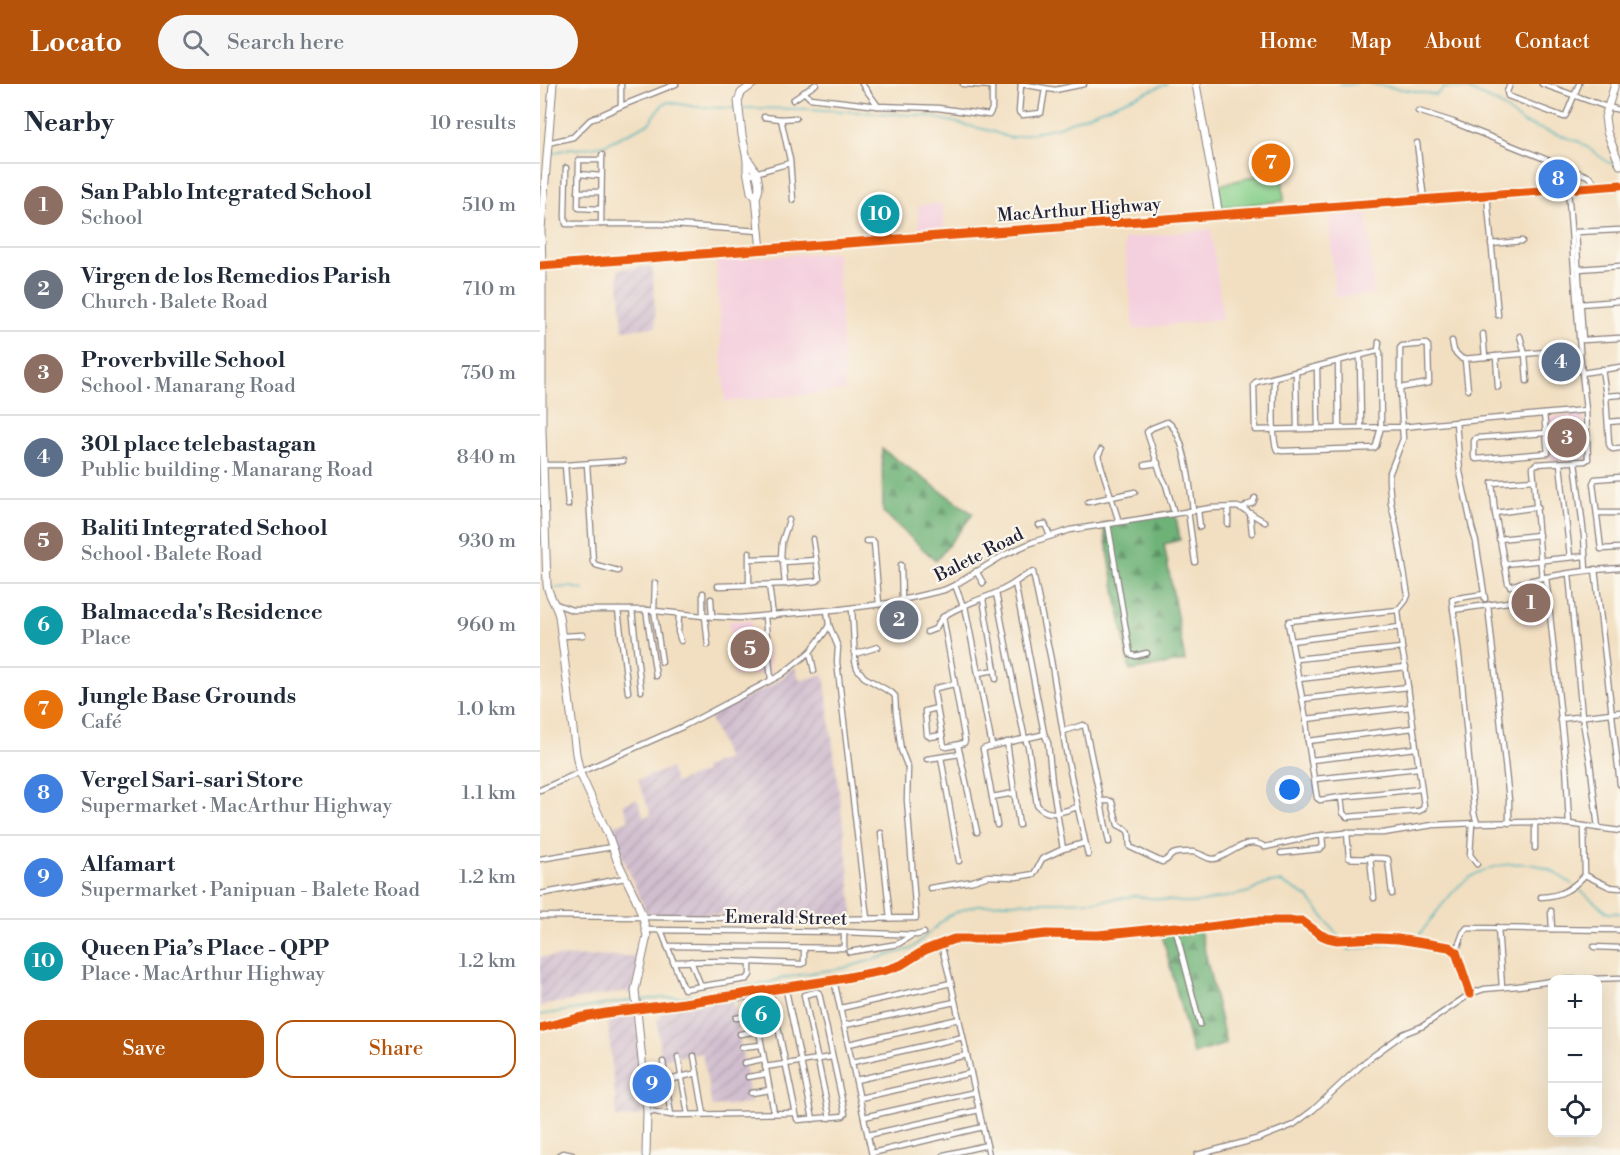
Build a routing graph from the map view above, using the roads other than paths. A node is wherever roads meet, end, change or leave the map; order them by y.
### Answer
1 (554, 84) edge
2 (621, 84) edge
3 (676, 84) edge
4 (753, 84) edge
5 (816, 84) edge
6 (862, 84) edge
7 (963, 84) edge
8 (1021, 84) edge
9 (1084, 84) edge
10 (1510, 84) edge
11 (1542, 84) edge
12 (1578, 84) edge
13 (1615, 84) edge
14 (992, 85) edge
15 (1196, 85) edge
16 (1046, 89) junction
17 (804, 92) junction
18 (1574, 96) junction
19 (793, 100) dead end
20 (621, 106) junction
21 (878, 106) junction
22 (1607, 107) junction
23 (1620, 110) edge
24 (1418, 111) dead end
25 (764, 117) dead end
26 (796, 118) dead end
27 (781, 119) junction
28 (1417, 143) dead end
29 (548, 146) junction
30 (1619, 161) edge
31 (790, 163) junction
32 (566, 168) dead end
33 (579, 174) junction
34 (752, 174) junction
35 (602, 176) junction
36 (1620, 185) edge
37 (1598, 186) junction
38 (1568, 188) junction
39 (579, 192) junction
40 (602, 192) junction
41 (1486, 195) junction
42 (793, 200) dead end
43 (1424, 200) junction
44 (601, 208) junction
45 (1219, 215) junction
46 (601, 224) junction
47 (1620, 230) edge
48 (759, 231) junction
49 (1522, 241) dead end
50 (1491, 244) junction
51 (761, 250) junction
52 (541, 266) edge
53 (1620, 266) edge
54 (1579, 269) junction
55 (1620, 301) edge
56 (1580, 304) junction
57 (1497, 315) dead end
58 (1483, 334) dead end
59 (1520, 336) dead end
60 (1620, 338) edge
61 (1452, 341) dead end
62 (1379, 342) dead end
63 (1377, 351) junction
64 (1525, 354) junction
65 (1360, 356) junction
66 (1496, 356) junction
67 (1485, 357) junction
68 (1465, 360) junction
69 (1338, 362) junction
70 (1581, 363) junction
71 (1620, 367) edge
72 (1317, 368) junction
73 (1602, 369) junction
74 (1296, 373) junction
75 (1582, 373) junction
76 (1274, 378) junction
77 (1527, 381) dead end
78 (1498, 387) dead end
79 (1400, 388) junction
80 (1468, 390) dead end
81 (1620, 395) edge
82 (1606, 396) junction
83 (1586, 410) junction
84 (1544, 414) junction
85 (1620, 421) edge
86 (1456, 422) junction
87 (1608, 422) junction
88 (1360, 427) junction
89 (1381, 427) junction
90 (1402, 427) junction
91 (1339, 428) junction
92 (1246, 429) dead end
93 (1297, 429) junction
94 (1318, 429) junction
95 (1255, 430) junction
96 (1274, 430) junction
97 (1546, 433) junction
98 (1620, 448) edge
99 (1101, 450) dead end
100 (623, 462) dead end
101 (1575, 462) junction
102 (1158, 463) junction
103 (587, 464) junction
104 (1560, 464) junction
105 (544, 465) junction
106 (565, 465) junction
107 (1145, 465) dead end
108 (1620, 477) edge
109 (1534, 480) junction
110 (1135, 492) dead end
111 (1110, 497) junction
112 (1255, 498) dead end
113 (1088, 502) dead end
114 (568, 505) dead end
115 (1538, 507) junction
116 (1228, 508) junction
117 (1244, 509) junction
118 (1193, 511) junction
119 (1174, 513) junction
120 (1250, 513) junction
121 (1495, 513) junction
122 (1597, 513) junction
123 (1620, 513) edge
124 (789, 520) dead end
125 (1119, 522) junction
126 (1266, 522) dead end
127 (1108, 524) junction
128 (1228, 524) dead end
129 (1039, 525) dead end
130 (1200, 527) dead end
131 (1252, 533) dead end
132 (1539, 535) junction
133 (1050, 536) junction
134 (813, 539) dead end
135 (1499, 539) junction
136 (866, 542) dead end
137 (1620, 548) edge
138 (750, 552) dead end
139 (543, 553) edge
140 (1585, 556) junction
141 (1570, 557) junction
142 (750, 559) junction
143 (782, 560) junction
144 (816, 560) junction
145 (1541, 560) junction
146 (1195, 562) dead end
147 (1504, 564) junction
148 (901, 565) dead end
149 (1620, 568) edge
150 (1595, 569) junction
151 (1586, 570) junction
152 (618, 571) dead end
153 (976, 571) junction
154 (1569, 574) junction
155 (1544, 578) junction
156 (655, 583) dead end
157 (982, 583) dead end
158 (1014, 583) junction
159 (1520, 583) junction
160 (785, 584) junction
161 (749, 585) junction
162 (770, 585) junction
163 (955, 585) junction
164 (546, 586) edge
165 (718, 586) dead end
166 (703, 593) dead end
167 (996, 593) junction
168 (711, 599) dead end
169 (983, 599) junction
170 (902, 600) junction
171 (556, 604) junction
172 (879, 604) junction
173 (964, 606) junction
174 (1488, 606) junction
175 (852, 608) junction
176 (618, 610) junction
177 (632, 610) junction
178 (646, 610) junction
179 (654, 610) junction
180 (827, 610) junction
181 (1398, 610) junction
182 (1454, 610) junction
183 (679, 614) junction
184 (773, 615) junction
185 (704, 616) junction
186 (765, 616) junction
187 (711, 617) junction
188 (944, 617) junction
189 (829, 625) junction
190 (1400, 627) junction
191 (927, 632) dead end
192 (562, 636) junction
193 (583, 636) dead end
194 (681, 641) dead end
195 (1291, 641) junction
196 (708, 645) dead end
197 (878, 647) dead end
198 (1402, 648) junction
199 (810, 652) junction
200 (1147, 653) dead end
201 (855, 654) junction
202 (1296, 659) junction
203 (662, 662) dead end
204 (1406, 668) junction
205 (995, 670) junction
206 (814, 671) dead end
207 (978, 673) junction
208 (656, 676) dead end
209 (996, 679) dead end
210 (771, 680) junction
211 (1299, 680) junction
212 (954, 684) junction
213 (1408, 687) junction
214 (641, 691) dead end
215 (628, 692) dead end
216 (1302, 699) junction
217 (1411, 707) junction
218 (937, 708) junction
219 (1620, 712) edge
220 (1611, 713) junction
221 (1582, 716) junction
222 (1306, 719) junction
223 (1560, 719) junction
224 (1413, 728) junction
225 (1064, 731) junction
226 (1044, 733) junction
227 (942, 735) junction
228 (1025, 739) junction
229 (1308, 741) junction
230 (1007, 742) junction
231 (958, 745) junction
232 (992, 746) junction
233 (1416, 748) junction
234 (960, 754) junction
235 (942, 757) junction
236 (927, 759) dead end
237 (1311, 760) junction
238 (1418, 768) junction
239 (580, 773) junction
240 (1315, 779) junction
241 (1620, 784) edge
242 (1421, 789) junction
243 (540, 790) edge
244 (1014, 793) junction
245 (992, 797) junction
246 (1341, 797) junction
247 (1101, 801) junction
248 (1078, 807) junction
249 (1058, 812) junction
250 (1535, 822) junction
251 (1474, 823) junction
252 (1509, 823) junction
253 (1569, 824) junction
254 (998, 825) dead end
255 (1019, 825) dead end
256 (1584, 826) junction
257 (1598, 828) junction
258 (1620, 831) edge
259 (977, 832) dead end
260 (1347, 832) junction
261 (881, 833) dead end
262 (1322, 836) junction
263 (1109, 842) dead end
264 (1085, 843) junction
265 (612, 847) junction
266 (1535, 848) dead end
267 (1063, 849) junction
268 (1281, 853) dead end
269 (1088, 855) dead end
270 (1370, 857) junction
271 (540, 859) edge
272 (959, 861) dead end
273 (1477, 864) dead end
274 (1585, 875) junction
275 (625, 878) junction
276 (930, 888) dead end
277 (1620, 888) edge
278 (540, 894) edge
279 (1392, 894) dead end
280 (1541, 897) dead end
281 (1374, 898) dead end
282 (1551, 911) dead end
283 (540, 916) edge
284 (643, 918) junction
285 (890, 918) junction
286 (867, 919) junction
287 (1174, 927) junction
288 (1498, 927) junction
289 (1552, 929) junction
290 (646, 930) junction
291 (661, 930) junction
292 (1620, 930) edge
293 (844, 932) junction
294 (883, 933) junction
295 (924, 933) dead end
296 (912, 935) junction
297 (941, 944) junction
298 (667, 946) junction
299 (883, 947) junction
300 (1594, 947) dead end
301 (804, 948) junction
302 (1620, 948) edge
303 (849, 952) dead end
304 (1456, 952) junction
305 (691, 961) junction
306 (673, 962) junction
307 (750, 963) junction
308 (1620, 978) edge
309 (1602, 979) edge
310 (834, 980) junction
311 (1548, 981) edge
312 (951, 983) junction
313 (701, 986) junction
314 (1502, 987) junction
315 (1470, 994) junction
316 (787, 995) dead end
317 (740, 998) dead end
318 (753, 998) junction
319 (955, 1002) junction
320 (636, 1005) junction
321 (841, 1008) junction
322 (756, 1015) junction
323 (736, 1018) dead end
324 (959, 1018) junction
325 (1200, 1024) dead end
326 (845, 1026) junction
327 (540, 1028) edge
328 (758, 1031) junction
329 (740, 1034) dead end
330 (963, 1037) junction
331 (849, 1044) junction
332 (760, 1045) junction
333 (742, 1047) dead end
334 (967, 1055) junction
335 (694, 1056) dead end
336 (678, 1057) dead end
337 (832, 1057) junction
338 (763, 1059) junction
339 (817, 1060) junction
340 (663, 1062) dead end
341 (801, 1062) junction
342 (853, 1062) junction
343 (744, 1063) dead end
344 (785, 1064) junction
345 (765, 1066) junction
346 (697, 1073) junction
347 (971, 1073) junction
348 (766, 1074) junction
349 (681, 1077) junction
350 (748, 1077) dead end
351 (856, 1080) junction
352 (665, 1081) junction
353 (770, 1090) junction
354 (975, 1092) junction
355 (751, 1093) dead end
356 (860, 1098) junction
357 (979, 1110) junction
358 (649, 1113) junction
359 (774, 1113) junction
360 (795, 1113) junction
361 (688, 1114) junction
362 (704, 1114) junction
363 (671, 1115) junction
364 (864, 1117) junction
365 (830, 1118) junction
366 (813, 1119) junction
367 (983, 1127) junction
368 (868, 1135) junction
369 (987, 1145) junction
370 (872, 1154) edge
371 (559, 1155) edge
372 (572, 1155) edge
373 (646, 1155) edge
374 (944, 1155) edge
375 (989, 1155) edge
376 (1197, 1155) edge

1 - 29 main road
2 - 20 street
3 - 20 street
4 - 34 main road
5 - 17 street
6 - 21 street
7 - 14 street
8 - 16 street
8 - 16 street
9 - 16 street
10 - 18 street
11 - 18 street
12 - 18 street
13 - 22 main road
14 - 21 street
15 - 45 main road
17 - 19 street
17 - 21 street
18 - 22 street
20 - 29 street
22 - 23 street
22 - 30 main road
24 - 37 street
25 - 27 street
26 - 27 street
27 - 31 street
28 - 43 street
29 - 52 main road
31 - 34 street
31 - 42 street
32 - 46 street
33 - 35 street
33 - 35 street
33 - 39 street
34 - 48 main road
35 - 40 street
36 - 37 highway, MacArthur Highway
37 - 38 highway, MacArthur Highway
38 - 41 highway, MacArthur Highway
38 - 70 street
39 - 40 street
39 - 44 street
40 - 44 street
41 - 43 highway, MacArthur Highway
41 - 50 street
43 - 45 highway, MacArthur Highway
44 - 46 street
45 - 51 highway, MacArthur Highway
46 - 48 street
47 - 54 street
48 - 51 main road
49 - 50 street
50 - 57 street
51 - 52 highway, MacArthur Highway
52 - 105 main road
53 - 54 street
54 - 56 street
55 - 56 street
56 - 60 street
58 - 67 street
59 - 64 street
61 - 68 street
62 - 63 street
63 - 65 street
63 - 89 street
64 - 66 street
64 - 70 street
64 - 77 street
65 - 69 street
65 - 88 street
66 - 67 street
66 - 78 street
67 - 68 street
68 - 80 street
69 - 72 street
69 - 91 street
70 - 75 street
71 - 73 street
72 - 74 street
72 - 94 street
73 - 75 street
73 - 82 street
74 - 76 street
74 - 93 street
75 - 83 street
76 - 95 street
76 - 96 street
79 - 79 street
79 - 90 street
81 - 82 street
82 - 87 street
83 - 84 street
83 - 101 street
84 - 86 street
84 - 97 street
85 - 87 street
86 - 90 street
86 - 182 street
87 - 98 street
88 - 89 street
88 - 91 street
89 - 90 street
89 - 96 street
90 - 181 street
91 - 94 street
92 - 95 street
93 - 94 street
93 - 96 street
95 - 96 street
97 - 97 street
99 - 111 street
100 - 103 street
101 - 104 street
101 - 140 street
102 - 107 street
102 - 118 street
102 - 119 street
103 - 106 street
103 - 152 street
104 - 109 street
104 - 141 street
105 - 106 street
105 - 139 main road
106 - 114 street
108 - 122 street
109 - 115 street
109 - 121 street
110 - 111 street
111 - 113 street
111 - 125 street
112 - 117 street
115 - 121 street
115 - 132 street
116 - 117 street, Balete Road
116 - 118 street, Balete Road
116 - 128 street
117 - 120 street
118 - 119 street, Balete Road
118 - 130 street
118 - 146 street
119 - 125 street, Balete Road
120 - 126 street
120 - 131 street
121 - 135 street
122 - 123 street
122 - 137 street
124 - 143 street
125 - 127 street, Balete Road
127 - 133 street, Balete Road
127 - 200 street
129 - 133 street
132 - 135 street
132 - 145 street
133 - 153 street, Balete Road
134 - 144 street
135 - 147 street
136 - 172 street
138 - 142 street
139 - 164 main road
140 - 141 street
140 - 151 street
141 - 145 street
142 - 143 street
142 - 161 street
143 - 144 street
143 - 160 street
144 - 160 street
145 - 147 street
145 - 155 street
147 - 159 street
148 - 170 street
149 - 150 street
150 - 151 street
150 - 220 street
151 - 154 street
153 - 157 street
153 - 163 street, Balete Road
154 - 155 street
154 - 221 street
155 - 159 street
155 - 223 street
156 - 179 street
158 - 167 street
158 - 225 street
158 - 226 street
159 - 174 street
160 - 162 street
161 - 162 street
161 - 165 street
162 - 184 street
163 - 170 street, Balete Road
163 - 173 street
164 - 171 main road
166 - 185 street
167 - 169 street
167 - 228 street
168 - 187 street
169 - 173 street
169 - 205 street
170 - 172 street, Balete Road
171 - 176 street, Balete Road
171 - 192 main road
172 - 175 street, Balete Road
173 - 188 street
173 - 207 street
174 - 182 street
174 - 252 street
175 - 180 street, Balete Road
175 - 201 street
176 - 177 street, Balete Road
176 - 215 street
177 - 178 street, Balete Road
177 - 214 street
178 - 179 street, Balete Road
178 - 208 street
179 - 183 street, Balete Road
179 - 203 street
180 - 184 street, Balete Road
180 - 189 street
181 - 190 street
181 - 195 street
182 - 251 street
183 - 185 street, Balete Road
183 - 194 street
184 - 186 street, Balete Road
185 - 187 street, Balete Road
185 - 196 street
186 - 187 street, Balete Road
186 - 210 street
188 - 191 street
188 - 212 street
189 - 199 street
189 - 286 street
190 - 195 street
190 - 198 street
192 - 193 street
192 - 239 main road
195 - 202 street
197 - 201 street
198 - 202 street
198 - 204 street
199 - 206 street
199 - 210 street
201 - 285 street
202 - 211 street
204 - 211 street
204 - 213 street
205 - 207 street
205 - 209 street
207 - 232 street
210 - 239 street
211 - 216 street
212 - 218 street
212 - 231 street
213 - 216 street
213 - 217 street
216 - 222 street
217 - 222 street
217 - 224 street
218 - 227 street
218 - 227 street
219 - 220 street
220 - 221 street
220 - 241 street
221 - 223 street
221 - 257 street
222 - 229 street
223 - 253 street
224 - 229 street
224 - 233 street
225 - 247 street
225 - 248 street
226 - 228 street
226 - 249 street
227 - 231 street
228 - 230 street
228 - 249 street
229 - 237 street
230 - 232 street
230 - 244 street
231 - 234 street
232 - 245 street
233 - 237 street
233 - 238 street
234 - 235 street
234 - 259 street
235 - 236 street
235 - 272 street
237 - 240 street
238 - 240 street
238 - 242 street
239 - 243 street
239 - 265 main road
240 - 246 street
242 - 246 street
242 - 246 street
244 - 245 street
244 - 255 street
245 - 254 street
247 - 262 street
247 - 263 street
248 - 249 street
248 - 264 street
249 - 267 street
250 - 252 street
250 - 253 street
250 - 266 street
251 - 252 street
251 - 260 street
251 - 273 street
253 - 256 street
256 - 257 street
256 - 274 street
257 - 258 street
260 - 262 street
260 - 270 street
261 - 285 street
262 - 268 street
264 - 267 street
264 - 269 street
265 - 271 street
265 - 275 main road
267 - 276 street
270 - 279 street
270 - 281 street
274 - 277 street
274 - 280 street
275 - 278 street
275 - 284 main road
282 - 289 street
283 - 284 street
284 - 286 street
284 - 290 main road
285 - 286 street
287 - 297 street
287 - 304 street
287 - 325 street
288 - 289 street
288 - 304 street
288 - 314 street
289 - 292 street
290 - 291 street, Emerald Street
290 - 320 main road
291 - 293 street, Emerald Street
291 - 298 street
293 - 294 street, Emerald Street
293 - 301 street
294 - 296 street, Emerald Street
294 - 299 street
295 - 296 street, Emerald Street
296 - 299 street
297 - 310 street
297 - 312 street
298 - 301 street
298 - 306 street
299 - 303 street
300 - 302 street
301 - 307 street
304 - 315 street
305 - 306 street
305 - 307 street
305 - 313 street
306 - 313 street
307 - 313 street
308 - 309 street
310 - 320 street
310 - 321 street
311 - 314 street
312 - 319 street
312 - 321 street
314 - 315 street
315 - 376 street
316 - 341 street
317 - 318 street
318 - 322 street
318 - 344 street
319 - 324 street
319 - 326 street
320 - 327 street
320 - 358 main road
321 - 326 street
322 - 323 street
322 - 328 street
324 - 330 street
324 - 331 street
326 - 331 street
328 - 329 street
328 - 332 street
330 - 334 street
330 - 342 street
331 - 342 street
332 - 333 street
332 - 338 street
334 - 347 street
334 - 351 street
335 - 346 street
336 - 349 street
337 - 339 street
337 - 339 street
337 - 365 street
338 - 343 street
338 - 345 street
339 - 341 street
339 - 365 street
340 - 352 street
341 - 344 street
341 - 366 street
342 - 351 street
344 - 345 street
344 - 360 street
345 - 348 street
346 - 349 street
346 - 362 street
347 - 354 street
347 - 356 street
348 - 350 street
348 - 353 street
349 - 352 street
349 - 361 street
351 - 356 street
352 - 363 street
353 - 355 street
353 - 359 street
354 - 357 street
354 - 364 street
356 - 364 street
357 - 367 street
357 - 368 street
358 - 363 street
358 - 373 main road
359 - 360 street
359 - 362 street
360 - 366 street
361 - 362 street
361 - 363 street
364 - 368 street
365 - 366 street
367 - 369 street
367 - 370 street
368 - 370 street
369 - 374 street
369 - 375 street
371 - 372 street

